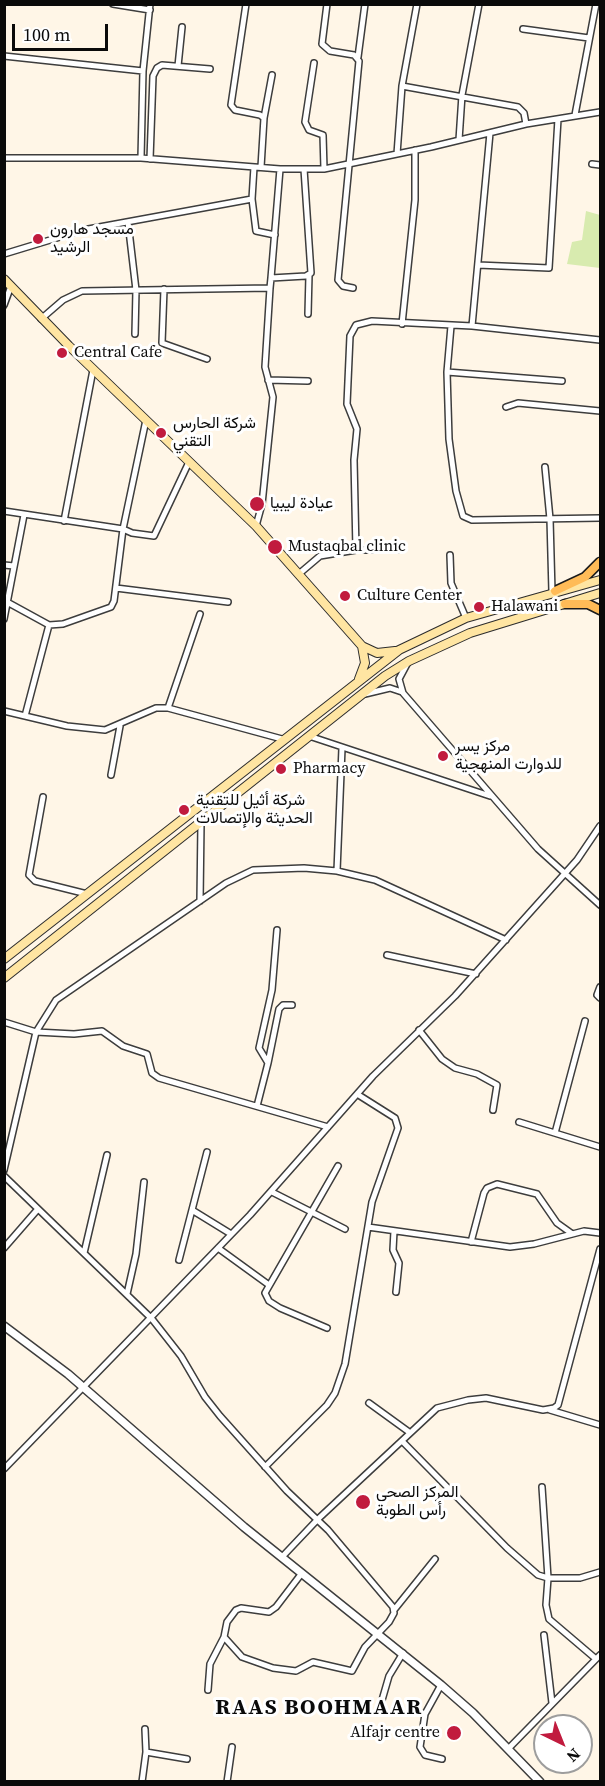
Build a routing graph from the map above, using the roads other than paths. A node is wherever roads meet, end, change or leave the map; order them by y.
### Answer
1 (112, 4) edge
2 (246, 4) edge
3 (327, 4) edge
4 (365, 4) edge
5 (417, 4) edge
6 (479, 4) edge
7 (596, 4) edge
8 (150, 7) edge
9 (182, 27) dead end
10 (523, 29) dead end
11 (589, 38) junction
12 (4, 56) edge
13 (358, 57) junction
14 (314, 63) dead end
15 (178, 66) junction
16 (210, 69) dead end
17 (143, 71) junction
18 (272, 75) dead end
19 (402, 86) junction
20 (462, 95) junction
21 (600, 112) edge
22 (575, 116) junction
23 (264, 118) junction
24 (558, 119) junction
25 (526, 124) junction
26 (490, 133) junction
27 (459, 140) junction
28 (415, 150) junction
29 (397, 154) junction
30 (4, 158) edge
31 (141, 158) junction
32 (150, 159) junction
33 (592, 164) dead end
34 (349, 165) junction
35 (600, 165) edge
36 (257, 167) junction
37 (280, 169) junction
38 (324, 169) junction
39 (304, 170) junction
40 (252, 199) junction
41 (128, 222) junction
42 (275, 235) junction
43 (4, 255) edge
44 (478, 265) junction
45 (309, 275) junction
46 (271, 278) junction
47 (4, 279) edge
48 (11, 286) junction
49 (270, 288) junction
50 (353, 288) dead end
51 (164, 289) junction
52 (136, 290) junction
53 (4, 305) edge
54 (308, 314) dead end
55 (41, 319) junction
56 (402, 324) junction
57 (451, 326) junction
58 (472, 326) junction
59 (135, 334) dead end
60 (600, 340) edge
61 (207, 359) dead end
62 (93, 370) junction
63 (447, 372) junction
64 (268, 380) junction
65 (309, 381) dead end
66 (562, 381) dead end
67 (506, 407) dead end
68 (600, 411) edge
69 (146, 420) junction
70 (189, 462) junction
71 (545, 467) dead end
72 (4, 511) edge
73 (24, 515) junction
74 (600, 518) edge
75 (550, 519) junction
76 (64, 521) junction
77 (256, 526) junction
78 (123, 529) junction
79 (356, 550) junction
80 (397, 550) dead end
81 (450, 555) dead end
82 (600, 562) edge
83 (4, 565) edge
84 (14, 566) junction
85 (300, 573) junction
86 (600, 580) edge
87 (116, 588) junction
88 (554, 592) junction
89 (600, 593) edge
90 (7, 602) junction
91 (228, 602) dead end
92 (565, 604) junction
93 (600, 610) edge
94 (200, 614) dead end
95 (466, 618) junction
96 (4, 619) edge
97 (49, 625) junction
98 (363, 646) junction
99 (399, 650) junction
100 (409, 661) junction
101 (359, 679) junction
102 (403, 693) junction
103 (359, 696) junction
104 (168, 708) junction
105 (4, 711) edge
106 (25, 716) junction
107 (120, 726) junction
108 (308, 736) junction
109 (282, 740) junction
110 (342, 748) junction
111 (111, 775) dead end
112 (43, 797) dead end
113 (492, 797) junction
114 (201, 823) junction
115 (600, 826) edge
116 (134, 857) junction
117 (144, 867) junction
118 (337, 871) junction
119 (564, 875) junction
120 (87, 894) junction
121 (200, 901) junction
122 (600, 905) edge
123 (277, 930) dead end
124 (506, 940) junction
125 (387, 955) dead end
126 (4, 959) edge
127 (476, 974) junction
128 (4, 978) edge
129 (600, 987) edge
130 (600, 998) edge
131 (292, 1005) dead end
132 (585, 1021) dead end
133 (4, 1022) edge
134 (419, 1030) junction
135 (36, 1032) junction
136 (268, 1063) junction
137 (357, 1094) junction
138 (257, 1106) junction
139 (493, 1110) dead end
140 (519, 1122) dead end
141 (328, 1126) junction
142 (555, 1133) junction
143 (600, 1147) edge
144 (207, 1152) dead end
145 (107, 1155) dead end
146 (338, 1166) dead end
147 (4, 1170) edge
148 (4, 1176) edge
149 (144, 1182) dead end
150 (272, 1192) junction
151 (38, 1209) junction
152 (192, 1210) junction
153 (312, 1213) junction
154 (368, 1227) junction
155 (345, 1229) dead end
156 (394, 1232) junction
157 (571, 1233) junction
158 (600, 1233) edge
159 (231, 1234) junction
160 (471, 1242) junction
161 (4, 1248) edge
162 (218, 1248) junction
163 (600, 1249) edge
164 (84, 1253) junction
165 (179, 1260) dead end
166 (269, 1285) junction
167 (396, 1292) dead end
168 (127, 1294) junction
169 (152, 1319) junction
170 (4, 1326) edge
171 (327, 1328) dead end
172 (84, 1389) junction
173 (369, 1403) dead end
174 (549, 1410) junction
175 (600, 1425) edge
176 (409, 1432) junction
177 (403, 1442) junction
178 (265, 1467) junction
179 (4, 1469) edge
180 (542, 1487) dead end
181 (318, 1519) junction
182 (282, 1557) junction
183 (435, 1559) dead end
184 (600, 1572) edge
185 (302, 1573) junction
186 (548, 1578) junction
187 (394, 1610) junction
188 (378, 1633) junction
189 (544, 1635) dead end
190 (224, 1637) junction
191 (403, 1653) junction
192 (598, 1657) edge
193 (441, 1684) junction
194 (208, 1690) dead end
195 (552, 1703) junction
196 (380, 1707) dead end
197 (145, 1729) dead end
198 (232, 1747) dead end
199 (509, 1748) junction
200 (146, 1752) junction
201 (187, 1759) dead end
202 (441, 1759) dead end
203 (142, 1782) edge
204 (227, 1782) edge
205 (540, 1782) edge

1 - 8 street
2 - 23 street
3 - 13 street
4 - 13 street
5 - 19 street
6 - 20 street
7 - 11 street
8 - 17 street
9 - 15 street
10 - 11 street
11 - 22 street
12 - 17 street
13 - 34 street
14 - 38 street
15 - 16 street
15 - 32 street
17 - 31 street
18 - 23 street
19 - 20 street
19 - 29 street
20 - 25 street
20 - 27 street
21 - 22 street
22 - 24 street
23 - 36 street
24 - 25 street
24 - 44 street
25 - 26 street
26 - 27 street
26 - 44 street
27 - 28 street
28 - 29 street
28 - 56 street
29 - 34 street
30 - 31 street
31 - 32 street
32 - 36 street
33 - 35 street
34 - 38 street
34 - 50 street
36 - 37 street
36 - 40 street
37 - 39 street
37 - 42 street
38 - 39 street
39 - 45 street
40 - 41 street
40 - 42 street
41 - 43 street
41 - 52 street
42 - 46 street
44 - 58 street
45 - 46 street
45 - 54 street
46 - 49 street
47 - 48 main road
48 - 53 street
48 - 55 main road
49 - 51 street
49 - 64 street
51 - 52 street
51 - 61 street
52 - 55 street
52 - 59 street
55 - 62 main road
56 - 57 street
56 - 79 street
57 - 58 street
57 - 63 street
58 - 60 street
62 - 69 main road
62 - 76 street
63 - 66 street
63 - 75 street
64 - 65 street
64 - 77 street
67 - 68 street
69 - 70 main road
69 - 78 street
70 - 77 main road
70 - 78 street
71 - 75 street
72 - 73 street
73 - 76 street
73 - 84 street
74 - 75 street
75 - 88 street
76 - 78 street
77 - 85 main road
78 - 87 street
79 - 80 street
79 - 85 street
81 - 95 street
82 - 88 main road
83 - 84 street
84 - 90 street
85 - 98 main road
86 - 88 main road
87 - 91 street
87 - 97 street
88 - 95 main road
89 - 92 main road
90 - 96 street
90 - 97 street
92 - 93 main road
92 - 100 main road
94 - 104 street
95 - 99 main road
97 - 106 street
98 - 99 main road
98 - 101 main road
99 - 101 main road
100 - 102 street
100 - 103 main road
101 - 109 main road
102 - 103 street
102 - 113 street
103 - 108 main road
104 - 107 street
104 - 109 street
105 - 106 street
106 - 107 street
107 - 111 street
108 - 110 street
108 - 114 main road
109 - 116 main road
110 - 113 street
110 - 118 street
112 - 120 street
113 - 119 street
114 - 117 main road
114 - 121 street
115 - 119 street
116 - 117 main road
116 - 120 main road
117 - 128 main road
118 - 121 street
118 - 124 street
119 - 122 street
119 - 124 street
120 - 126 main road
121 - 135 street
123 - 136 street
124 - 127 street
125 - 127 street
127 - 134 street
129 - 130 street
131 - 136 street
132 - 142 street
133 - 135 street
134 - 137 street
134 - 139 street
135 - 138 street
135 - 147 street
136 - 138 street
137 - 141 street
137 - 154 street
138 - 141 street
140 - 142 street
141 - 150 street
142 - 143 street
144 - 152 street
145 - 164 street
146 - 153 street
148 - 151 street
149 - 168 street
150 - 153 street
150 - 159 street
151 - 161 street
151 - 164 street
152 - 159 street
152 - 165 street
153 - 155 street
153 - 166 street
154 - 156 street
154 - 178 street
156 - 160 street
156 - 167 street
157 - 158 street
157 - 160 street
157 - 160 street
159 - 162 street
162 - 166 street
162 - 169 street
163 - 174 street
164 - 168 street
166 - 171 street
168 - 169 street
169 - 172 street
169 - 178 street
170 - 172 street
172 - 179 street
172 - 182 street
173 - 176 street
174 - 175 street
174 - 176 street
176 - 177 street
177 - 181 street
177 - 186 street
178 - 181 street
180 - 186 street
181 - 182 street
181 - 187 street
182 - 185 street
183 - 187 street
184 - 186 street
185 - 188 street
185 - 190 street
186 - 192 street
187 - 188 street
188 - 190 street
188 - 191 street
189 - 195 street
190 - 194 street
191 - 193 street
191 - 196 street
192 - 195 street
193 - 199 street
193 - 202 street
195 - 199 street
197 - 200 street
198 - 204 street
199 - 205 street
200 - 201 street
200 - 203 street

